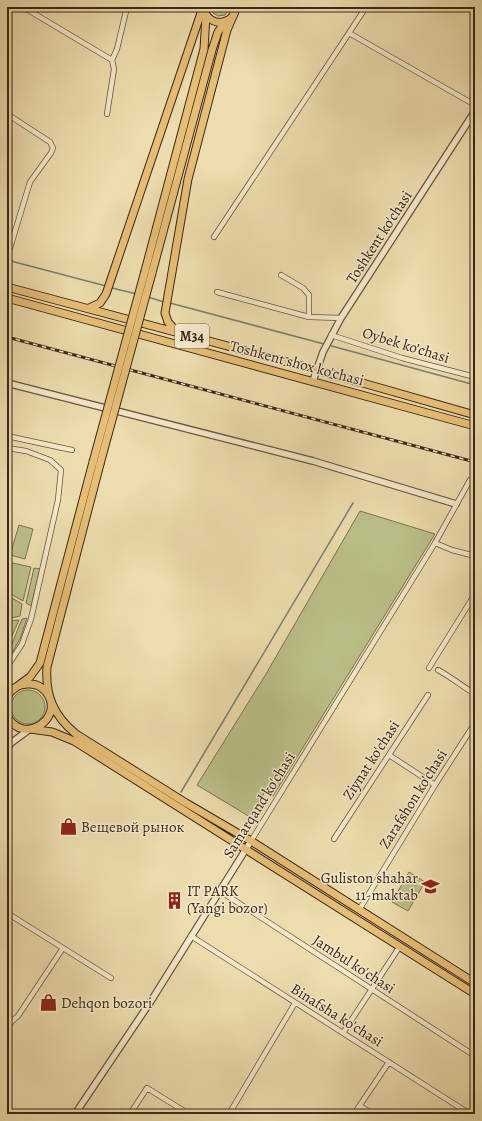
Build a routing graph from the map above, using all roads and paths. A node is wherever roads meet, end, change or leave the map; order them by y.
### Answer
1 (23, 7) edge
2 (127, 7) edge
3 (203, 7) edge
4 (366, 7) edge
5 (235, 10) edge
6 (206, 16) junction
7 (225, 22) junction
8 (349, 33) junction
9 (112, 60) junction
10 (475, 105) edge
11 (475, 111) edge
12 (7, 114) edge
13 (107, 114) dead end
14 (214, 237) dead end
15 (7, 252) edge
16 (148, 272) junction
17 (281, 275) dead end
18 (7, 287) edge
19 (217, 292) dead end
20 (7, 298) edge
21 (89, 308) junction
22 (309, 317) junction
23 (341, 318) junction
24 (178, 332) junction
25 (330, 338) junction
26 (317, 370) junction
27 (475, 378) edge
28 (313, 381) junction
29 (7, 383) edge
30 (475, 415) edge
31 (475, 426) edge
32 (7, 436) edge
33 (7, 448) edge
34 (72, 450) dead end
35 (96, 463) junction
36 (475, 478) edge
37 (456, 504) junction
38 (435, 543) junction
39 (475, 556) edge
40 (475, 594) edge
41 (7, 667) edge
42 (429, 668) dead end
43 (438, 670) dead end
44 (19, 685) junction
45 (475, 694) edge
46 (428, 695) dead end
47 (7, 697) edge
48 (49, 698) junction
49 (7, 716) edge
50 (475, 723) edge
51 (30, 729) junction
52 (7, 730) edge
53 (7, 749) edge
54 (389, 755) junction
55 (435, 785) junction
56 (334, 839) dead end
57 (251, 841) junction
58 (246, 849) junction
59 (220, 891) junction
60 (359, 910) junction
61 (7, 913) edge
62 (191, 936) junction
63 (400, 946) junction
64 (63, 948) junction
65 (111, 978) dead end
66 (475, 982) edge
67 (372, 989) junction
68 (475, 994) edge
69 (295, 1003) junction
70 (7, 1029) edge
71 (343, 1033) junction
72 (475, 1056) edge
73 (389, 1062) junction
74 (360, 1106) junction
75 (76, 1112) edge
76 (84, 1114) edge
77 (130, 1114) edge
78 (189, 1114) edge
79 (228, 1114) edge
80 (354, 1114) edge
81 (373, 1114) edge
82 (470, 1114) edge

1 - 9 street
2 - 9 street
3 - 6 main road
3 - 21 main road
4 - 8 street
5 - 7 main road
5 - 24 main road
6 - 7 main road
6 - 16 main road
7 - 16 main road
8 - 10 street
8 - 14 street
9 - 13 street
11 - 23 street, Toshkent ko'chasi
12 - 15 street
16 - 35 main road, bridge
17 - 22 street
18 - 21 main road, Toshkent shox ko'chasi / M34
19 - 22 street
20 - 28 main road, Toshkent shox ko'chasi / M34
21 - 24 main road, Toshkent shox ko'chasi / M34
22 - 23 street
23 - 25 street, Toshkent ko'chasi
24 - 26 main road, Toshkent shox ko'chasi / M34
25 - 26 street, Toshkent ko'chasi
25 - 27 street, Oybek ko’chasi
26 - 28 street, Toshkent ko'chasi
26 - 30 main road, M34
28 - 31 main road, Toshkent shox ko'chasi / M34
29 - 37 street
32 - 34 street
33 - 41 street
35 - 44 main road
35 - 48 main road
36 - 37 street, Samarqand ko'chasi
37 - 38 street, Samarqand ko'chasi
38 - 39 street
38 - 57 street, Samarqand ko'chasi
40 - 42 street
43 - 45 street
44 - 47 main road
44 - 48 main road
46 - 54 street, Ziynat ko'chasi
48 - 51 main road
48 - 57 main road
49 - 51 main road
49 - 52 street
50 - 55 street, Zarafshon ko'chasi
51 - 53 street
51 - 58 main road
54 - 55 street
54 - 56 street, Ziynat ko'chasi
55 - 60 street, Zarafshon ko'chasi
57 - 58 street, Samarqand ko'chasi
57 - 60 main road
58 - 59 street, Samarqand ko'chasi
58 - 63 main road
59 - 62 street, Samarqand ko'chasi
59 - 67 street, Jambul ko'chasi
60 - 66 main road
61 - 64 street
62 - 69 street, Binafsha ko'chasi
62 - 75 street, Samarqand ko'chasi
63 - 67 street
63 - 68 main road
64 - 65 street
64 - 70 street
67 - 71 street
67 - 72 street, Jambul ko'chasi
69 - 71 street, Binafsha ko'chasi
69 - 79 street
71 - 73 street, Binafsha ko'chasi
73 - 74 street
73 - 82 street, Binafsha ko'chasi
74 - 80 street
74 - 81 street
75 - 76 street
77 - 78 street

